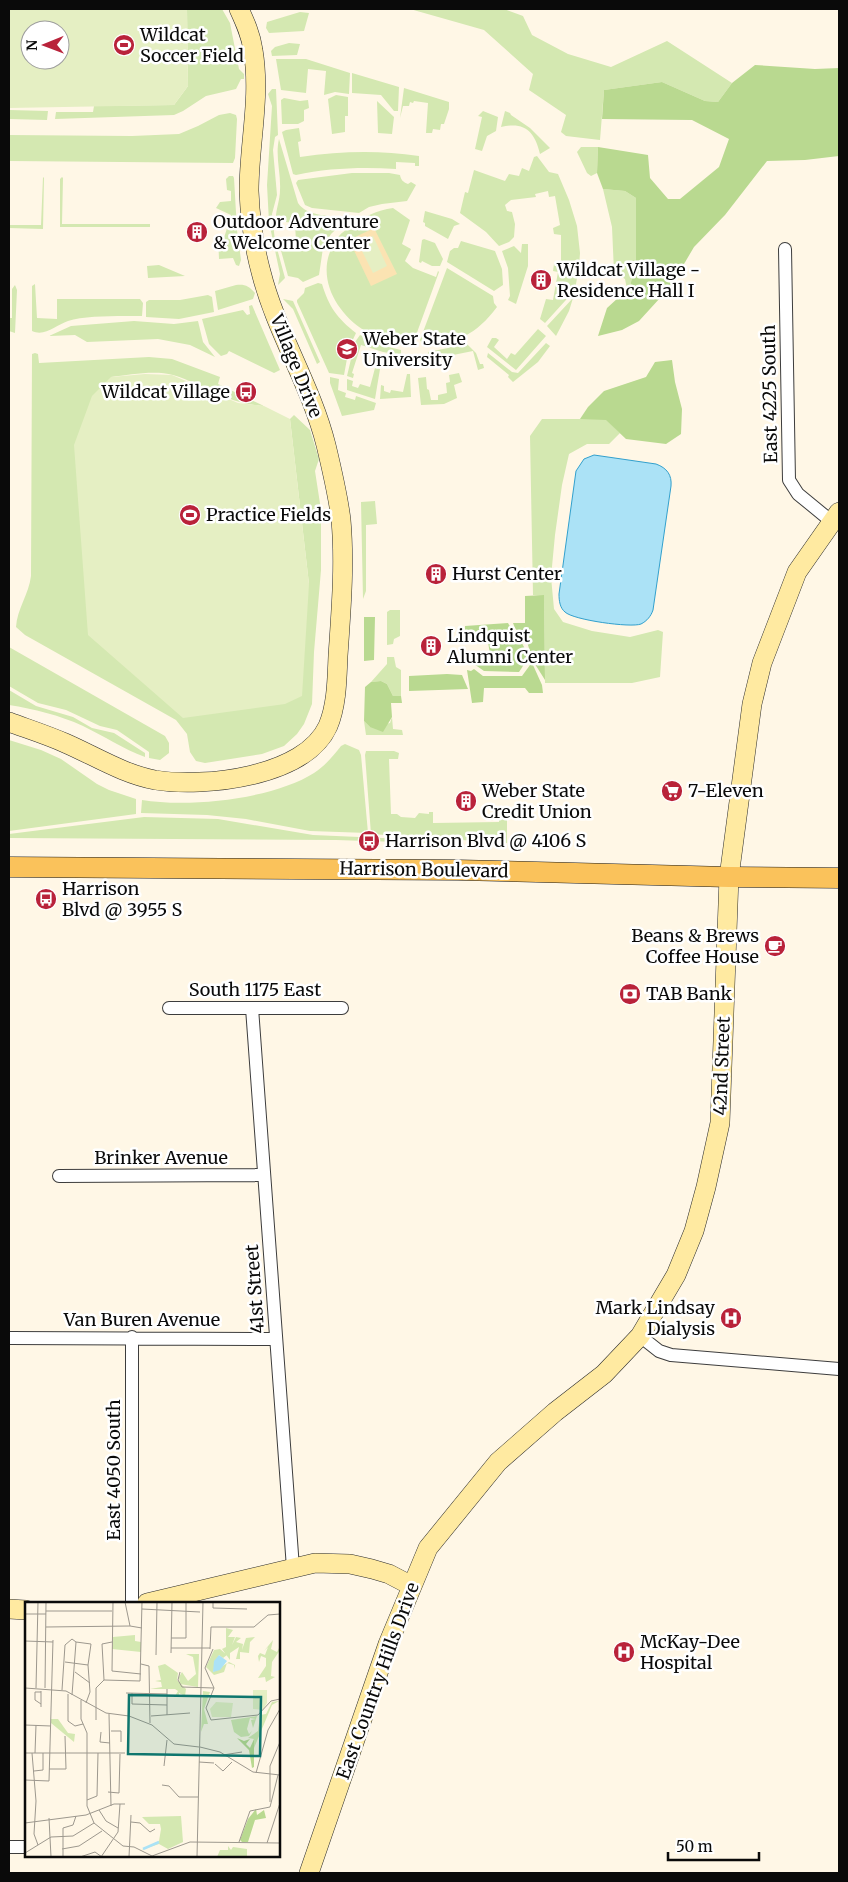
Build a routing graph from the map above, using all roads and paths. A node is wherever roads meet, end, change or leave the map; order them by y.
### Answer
1 (239, 9) edge
2 (785, 248) dead end
3 (835, 517) edge
4 (14, 725) edge
5 (9, 866) edge
6 (730, 877) junction
7 (839, 878) edge
8 (169, 1008) dead end
9 (252, 1008) junction
10 (342, 1008) dead end
11 (58, 1176) dead end
12 (264, 1176) junction
13 (640, 1336) junction
14 (132, 1337) junction
15 (9, 1338) edge
16 (276, 1339) junction
17 (839, 1369) edge
18 (293, 1568) junction
19 (412, 1586) junction
20 (132, 1602) edge
21 (151, 1602) edge
22 (9, 1609) edge
23 (25, 1610) edge
24 (9, 1847) edge
25 (25, 1847) edge
26 (309, 1873) edge

1 - 4 street, Village Drive
2 - 3 street, East 4225 South
3 - 6 street, 42nd Street
5 - 6 main road, Harrison Boulevard
6 - 7 main road, Harrison Boulevard
6 - 13 street, 42nd Street
8 - 9 street, South 1175 East
9 - 10 street, South 1175 East
9 - 12 street, 41st Street
11 - 12 street, Brinker Avenue
12 - 16 street, 41st Street
13 - 17 street
13 - 19 street, East Country Hills Drive
14 - 15 street, Van Buren Avenue
14 - 16 street, Van Buren Avenue
14 - 20 street, East 4050 South
16 - 18 street, 41st Street
18 - 19 street
18 - 21 street
19 - 26 street, East Country Hills Drive
22 - 23 street
24 - 25 street

